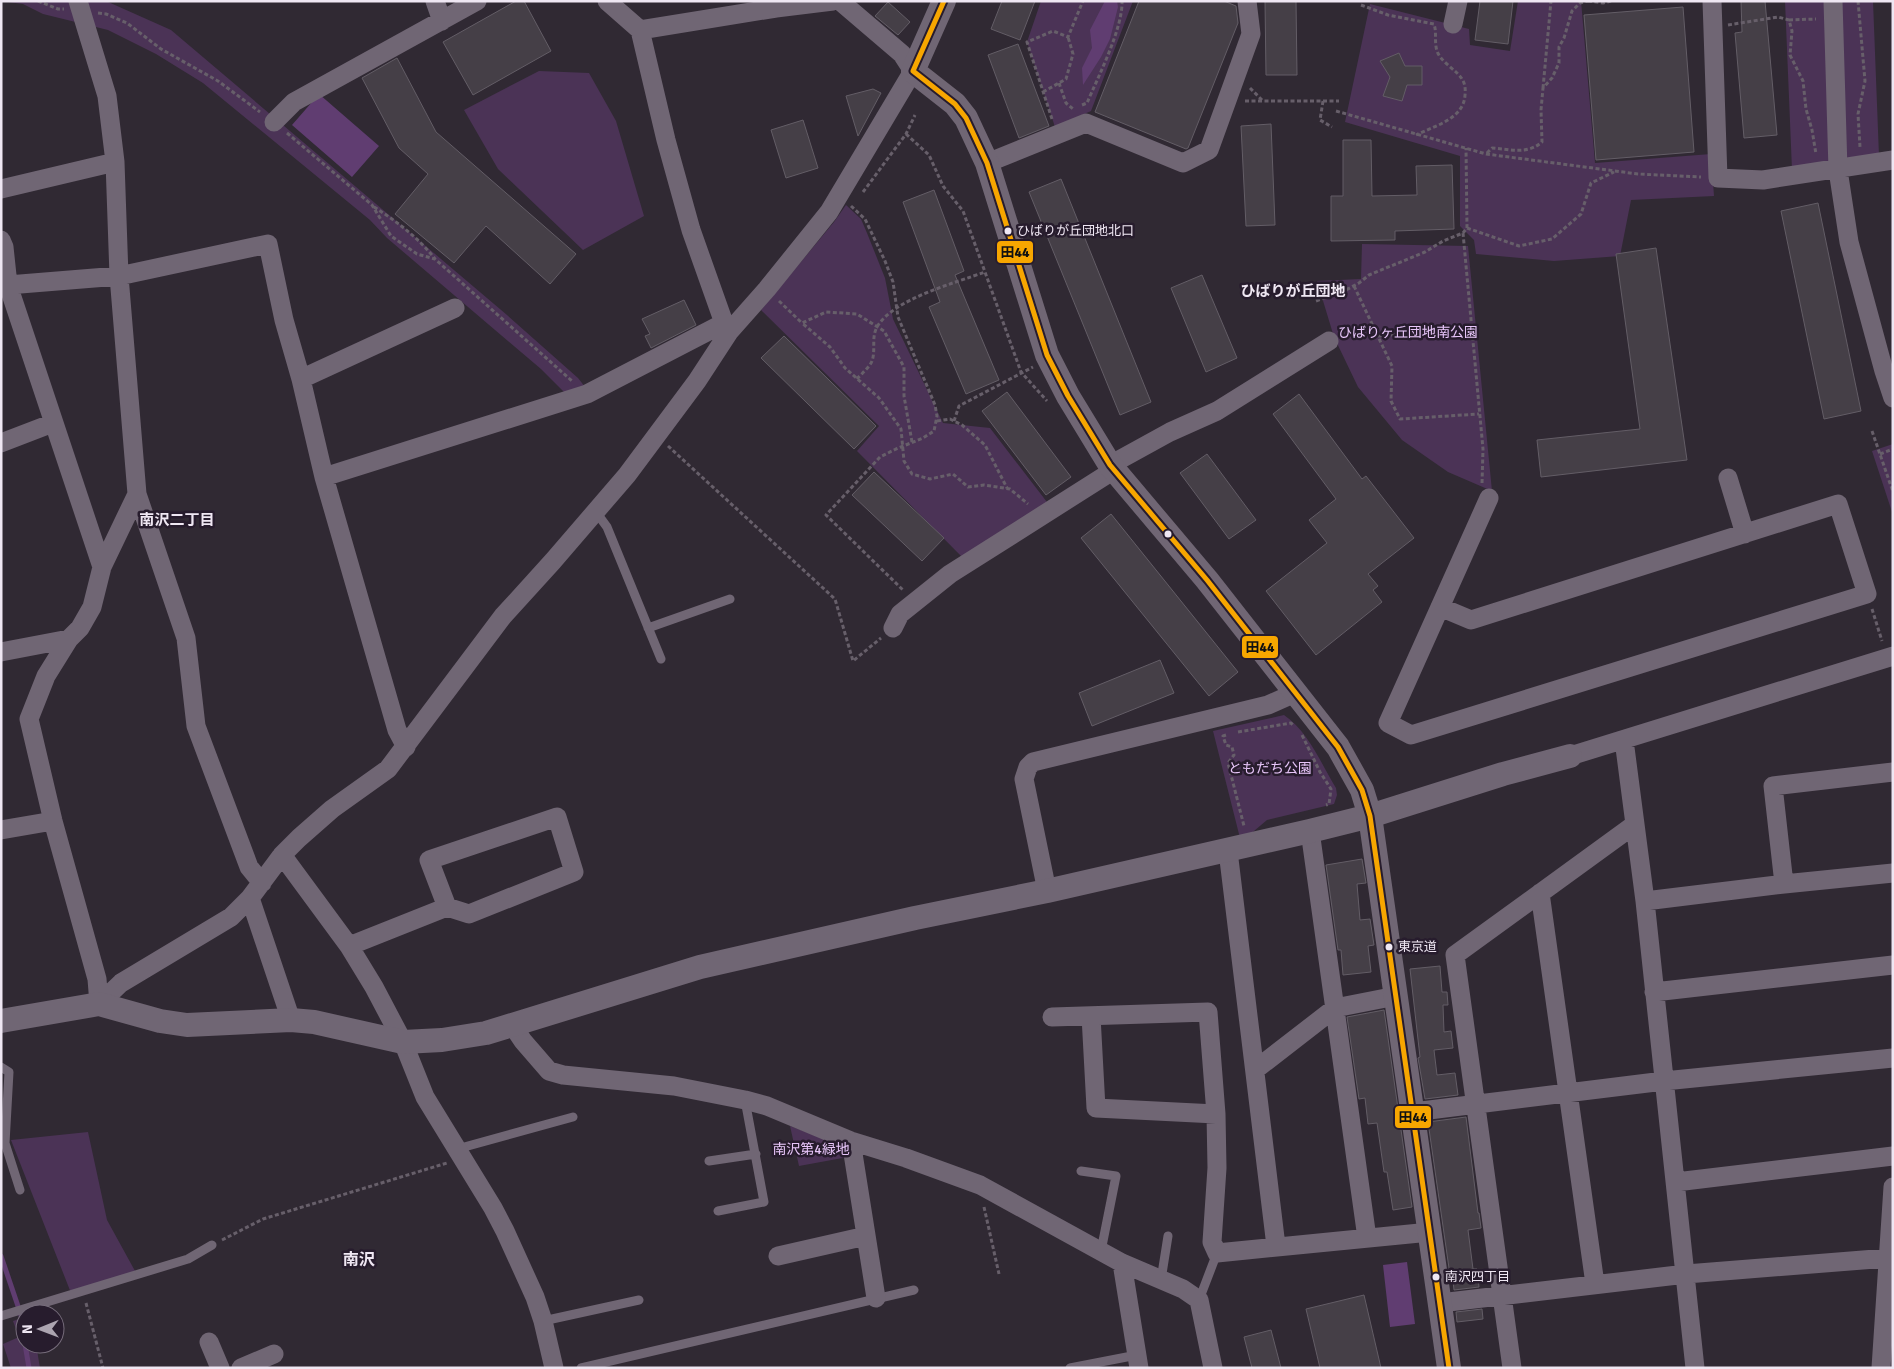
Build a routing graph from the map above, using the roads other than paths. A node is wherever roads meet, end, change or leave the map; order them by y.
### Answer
1 (435, 1) edge
2 (477, 1) edge
3 (607, 1) edge
4 (833, 1) edge
5 (840, 1) edge
6 (944, 1) edge
7 (1247, 1) edge
8 (1458, 1) edge
9 (1712, 1) edge
10 (1832, 1) edge
11 (74, 4) edge
12 (442, 21) junction
13 (1453, 24) dead end
14 (640, 30) junction
15 (913, 71) junction
16 (274, 122) road end
17 (1893, 160) edge
18 (114, 162) junction
19 (987, 163) junction
20 (1838, 170) junction
21 (1, 188) edge
22 (1, 240) edge
23 (119, 276) junction
24 (4, 286) edge
25 (455, 308) dead end
26 (726, 328) junction
27 (1329, 341) dead end
28 (301, 379) junction
29 (1893, 398) edge
30 (53, 423) junction
31 (1, 443) edge
32 (1112, 467) junction
33 (324, 477) junction
34 (1728, 478) dead end
35 (1486, 492) road end
36 (137, 494) junction
37 (596, 512) junction
38 (1745, 534) junction
39 (102, 567) junction
40 (730, 599) dead end
41 (1440, 607) junction
42 (648, 628) junction
43 (893, 628) road end
44 (68, 639) junction
45 (1, 652) edge
46 (1890, 656) edge
47 (661, 659) dead end
48 (1294, 693) junction
49 (1624, 740) junction
50 (406, 747) junction
51 (1570, 756) joint
52 (1893, 772) edge
53 (1370, 816) junction
54 (53, 821) junction
55 (1634, 825) junction
56 (1, 830) edge
57 (1310, 831) junction
58 (1228, 850) junction
59 (282, 855) junction
60 (1893, 873) edge
61 (262, 883) junction
62 (1784, 884) junction
63 (1047, 891) junction
64 (1540, 893) junction
65 (250, 898) junction
66 (1644, 901) junction
67 (447, 907) junction
68 (349, 946) junction
69 (1893, 965) edge
70 (1654, 992) junction
71 (1396, 996) junction
72 (98, 1004) junction
73 (1335, 1008) junction
74 (1092, 1016) junction
75 (1052, 1017) dead end
76 (291, 1020) junction
77 (1, 1021) edge
78 (513, 1026) junction
79 (403, 1042) junction
80 (1893, 1058) edge
81 (1, 1067) edge
82 (1256, 1070) junction
83 (1664, 1082) junction
84 (1569, 1094) junction
85 (745, 1100) junction
86 (1476, 1105) junction
87 (1412, 1112) junction
88 (1216, 1114) junction
89 (573, 1117) dead end
90 (852, 1141) junction
91 (459, 1154) junction
92 (756, 1154) junction
93 (1893, 1156) edge
94 (709, 1162) dead end
95 (1081, 1171) dead end
96 (1676, 1182) junction
97 (1893, 1187) edge
98 (20, 1190) dead end
99 (718, 1211) dead end
100 (1430, 1232) junction
101 (866, 1236) junction
102 (1168, 1236) dead end
103 (1367, 1238) junction
104 (212, 1244) road end
105 (1276, 1246) junction
106 (1102, 1251) junction
107 (1217, 1253) junction
108 (778, 1256) dead end
109 (1888, 1258) junction
110 (1122, 1263) junction
111 (1686, 1274) junction
112 (1161, 1280) junction
113 (1595, 1284) junction
114 (914, 1290) dead end
115 (1502, 1296) junction
116 (876, 1298) junction
117 (638, 1300) dead end
118 (1199, 1300) junction
119 (1440, 1303) junction
120 (1, 1316) edge
121 (543, 1321) junction
122 (209, 1342) dead end
123 (274, 1354) dead end
124 (1138, 1361) edge
125 (220, 1368) edge
126 (241, 1368) edge
127 (554, 1368) edge
128 (581, 1368) edge
129 (1070, 1368) edge
130 (1213, 1368) edge
131 (1449, 1368) edge
132 (1512, 1368) edge
133 (1695, 1368) edge
134 (1880, 1368) edge

1 - 12 street
2 - 12 street
3 - 14 street
4 - 14 street
5 - 15 street
6 - 15 street
7 - 19 street
8 - 13 street
9 - 20 street
10 - 20 street
11 - 18 street
12 - 16 street
14 - 26 street
15 - 19 street
15 - 26 street
17 - 20 street
18 - 21 street
18 - 23 street
19 - 32 street
20 - 29 street
22 - 24 street
23 - 24 street
23 - 28 street
23 - 36 street
24 - 30 street
25 - 28 street
26 - 33 street
26 - 37 street
27 - 32 street
28 - 33 street
30 - 31 street
30 - 39 street
32 - 43 street
32 - 48 street
33 - 50 street
34 - 38 street
35 - 41 street
36 - 39 street
36 - 61 street
37 - 42 lane
37 - 50 street
38 - 41 street
38 - 41 street
39 - 44 street
40 - 42 lane
42 - 47 lane
44 - 45 street
44 - 54 street
46 - 49 street
48 - 53 street
48 - 63 street
49 - 51 street
49 - 55 street
50 - 59 street
51 - 53 street
52 - 62 street
53 - 57 street
53 - 71 street
54 - 56 street
54 - 72 street
55 - 64 street
55 - 66 street
57 - 58 street
57 - 73 street
58 - 63 street
58 - 82 street
59 - 61 street
59 - 68 street
60 - 62 street
61 - 65 street
62 - 66 street
63 - 78 street
64 - 84 street
64 - 86 street
65 - 72 street
65 - 76 street
66 - 70 street
67 - 67 street
67 - 68 street
68 - 79 street
69 - 70 street
70 - 83 street
71 - 73 street
71 - 87 street
72 - 76 street
72 - 77 street
73 - 82 street
73 - 103 street
74 - 75 street
74 - 88 street
74 - 88 street
76 - 79 street
78 - 79 street
78 - 85 street
79 - 91 street
80 - 83 street
81 - 98 lane
82 - 105 street
83 - 84 street
83 - 96 street
84 - 86 street
84 - 113 street
85 - 90 street
85 - 92 lane
86 - 87 street
86 - 115 street
87 - 100 street
88 - 107 street
89 - 91 lane
90 - 101 street
90 - 106 street
91 - 121 street
92 - 94 lane
92 - 99 lane
93 - 96 street
95 - 106 lane
96 - 111 street
97 - 109 street
100 - 103 street
100 - 119 street
101 - 108 street
101 - 116 street
102 - 112 lane
103 - 105 street
104 - 120 lane
105 - 107 street
106 - 110 street
107 - 118 lane
109 - 111 street
109 - 134 street
110 - 112 street
110 - 124 street
111 - 113 street
111 - 133 street
112 - 118 street
113 - 115 street
114 - 116 lane
115 - 119 street
115 - 132 street
116 - 128 lane
117 - 121 lane
118 - 130 street
119 - 131 street
121 - 127 street
122 - 125 street
123 - 126 street
124 - 129 lane

